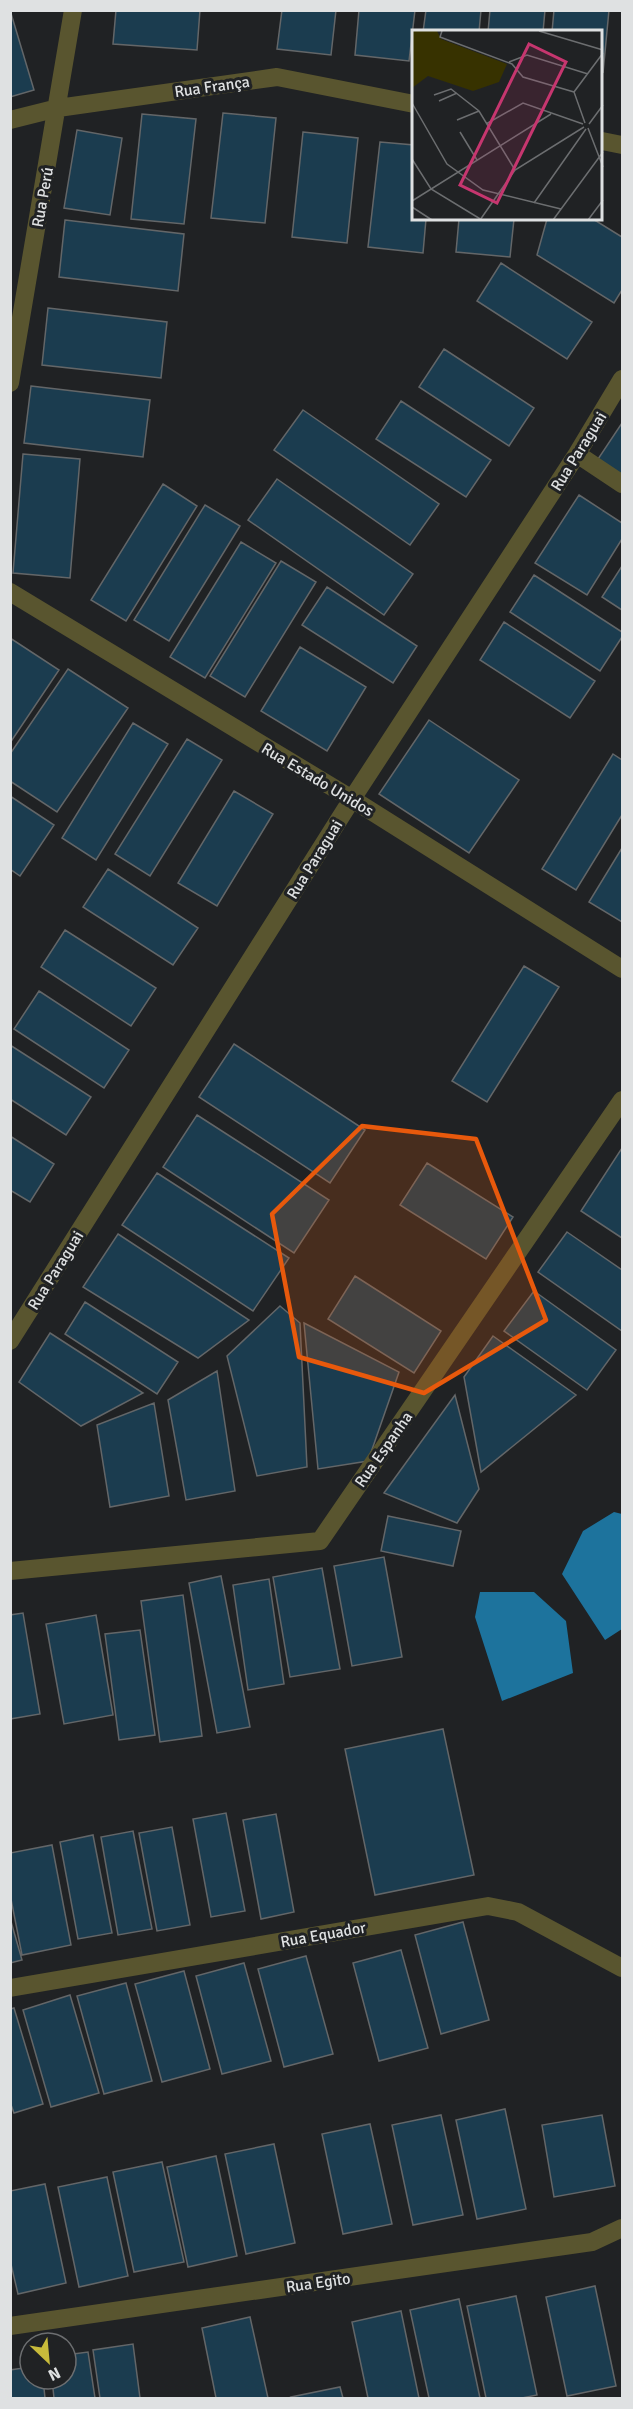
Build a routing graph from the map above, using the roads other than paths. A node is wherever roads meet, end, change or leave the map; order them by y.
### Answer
1 (73, 10) edge
2 (412, 104) edge
3 (58, 108) junction
4 (10, 120) edge
5 (603, 141) edge
6 (622, 145) edge
7 (622, 379) edge
8 (10, 382) edge
9 (577, 454) junction
10 (622, 484) edge
11 (10, 592) edge
12 (352, 799) junction
13 (622, 969) edge
14 (622, 1100) edge
15 (10, 1341) edge
16 (10, 1571) edge
17 (622, 1968) edge
18 (10, 1988) edge
19 (622, 2228) edge
20 (10, 2326) edge

1 - 3 street, Rua Perú
2 - 3 street, Rua França
3 - 4 street, Rua França
3 - 8 street, Rua Perú
5 - 6 street
7 - 9 street, Rua Paraguai
9 - 10 street
9 - 12 street, Rua Paraguai
11 - 12 street, Rua Estado Unidos
12 - 13 street, Rua Estado Unidos
12 - 15 street, Rua Paraguai
14 - 16 street, Rua Espanha
17 - 18 street, Rua Equador
19 - 20 street, Rua Egito

